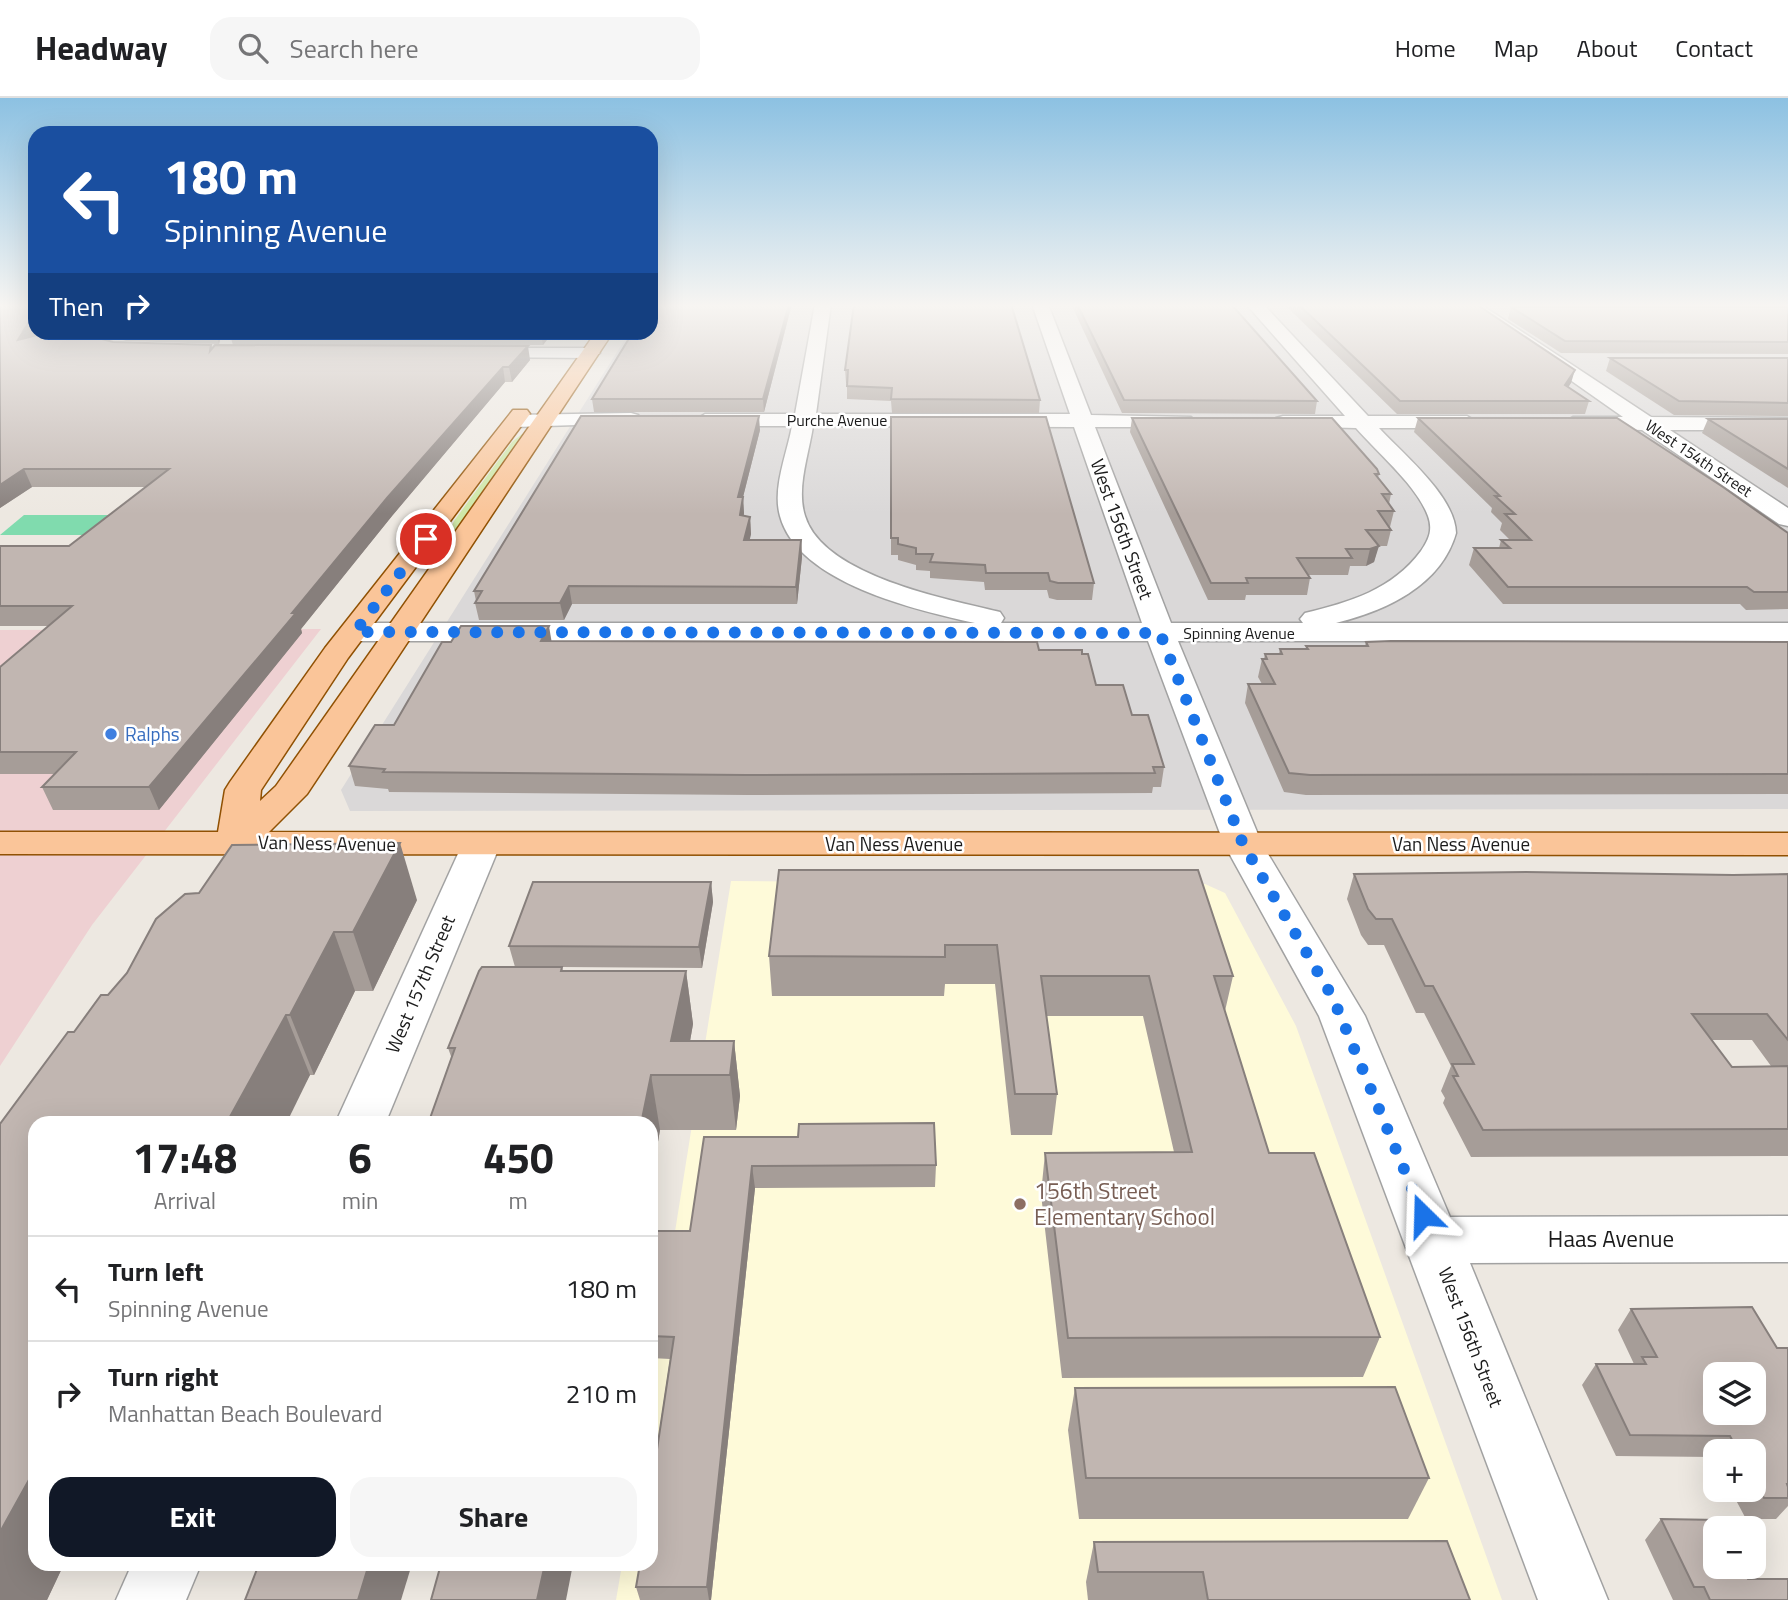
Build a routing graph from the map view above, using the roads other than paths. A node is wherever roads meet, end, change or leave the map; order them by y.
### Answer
1 (577, 374) edge
2 (812, 374) edge
3 (1065, 374) edge
4 (1319, 374) edge
5 (1575, 374) edge
6 (535, 393) dead end
7 (547, 419) junction
8 (653, 419) edge
9 (680, 420) edge
10 (805, 420) junction
11 (515, 421) junction
12 (1082, 421) junction
13 (1208, 422) edge
14 (1261, 422) edge
15 (1364, 422) junction
16 (1490, 422) edge
17 (1554, 423) edge
18 (1646, 423) junction
19 (1788, 424) edge
20 (1785, 514) edge
21 (887, 588) junction
22 (1389, 594) junction
23 (403, 631) junction
24 (355, 632) junction
25 (852, 632) junction
26 (1488, 632) junction
27 (1788, 632) edge
28 (1160, 633) junction
29 (236, 841) junction
30 (0, 843) edge
31 (1243, 844) junction
32 (1788, 844) edge
33 (481, 845) junction
34 (363, 1116) edge
35 (1788, 1239) edge
36 (1433, 1240) junction
37 (164, 1571) edge
38 (151, 1600) edge
39 (1573, 1600) edge

1 - 7 main road
2 - 10 street
3 - 12 street, West 156th Street
4 - 15 street
5 - 18 street, West 154th Street
6 - 11 main road
7 - 8 street
7 - 11 street
7 - 23 main road
9 - 10 street, Purche Avenue
10 - 12 street, Purche Avenue
10 - 21 street
11 - 24 main road
12 - 13 street, Purche Avenue
12 - 28 street, West 156th Street
14 - 15 street
15 - 16 street
15 - 22 street
17 - 18 street
18 - 19 street
18 - 20 street, West 154th Street
21 - 25 street
21 - 28 street
22 - 26 street
22 - 28 street
23 - 24 street, Spinning Avenue
23 - 25 street, Spinning Avenue
23 - 29 main road
24 - 29 main road
25 - 28 street, Spinning Avenue
26 - 27 street, Spinning Avenue
26 - 28 street, Spinning Avenue
28 - 31 street, West 156th Street
29 - 30 main road, Van Ness Avenue
29 - 33 main road, Van Ness Avenue
31 - 32 main road, Van Ness Avenue
31 - 33 main road, Van Ness Avenue
31 - 36 street, West 156th Street
33 - 34 street, West 157th Street
35 - 36 street, Haas Avenue
36 - 39 street, West 156th Street
37 - 38 street

